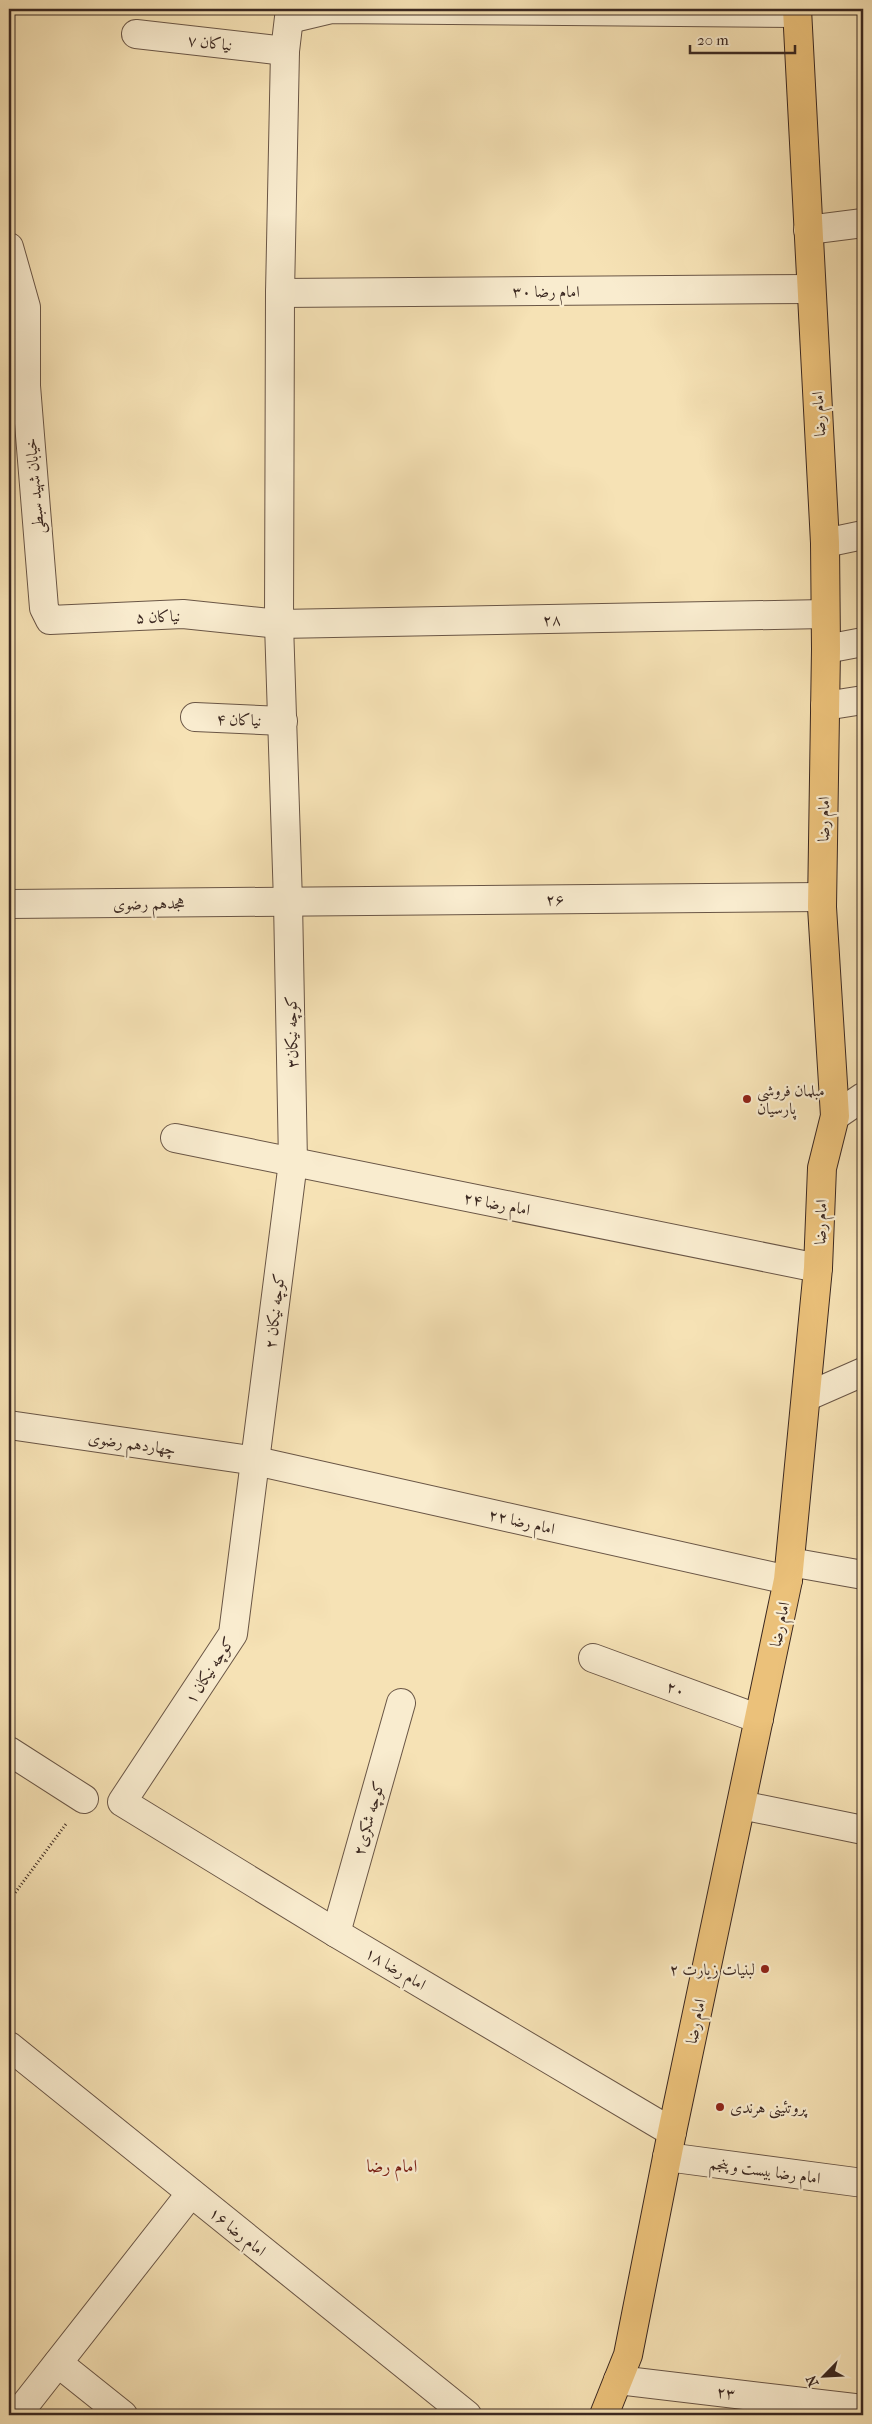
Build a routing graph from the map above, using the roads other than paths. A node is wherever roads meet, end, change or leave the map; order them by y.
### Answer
1 (797, 11) edge
2 (290, 14) edge
3 (136, 34) dead end
4 (285, 51) junction
5 (863, 223) edge
6 (808, 230) junction
7 (9, 247) edge
8 (811, 290) junction
9 (280, 293) junction
10 (17, 387) edge
11 (863, 535) edge
12 (825, 543) junction
13 (44, 608) joint
14 (825, 614) junction
15 (279, 624) junction
16 (863, 642) edge
17 (826, 649) junction
18 (863, 700) edge
19 (825, 706) junction
20 (196, 717) dead end
21 (283, 721) junction
22 (822, 897) junction
23 (288, 902) junction
24 (9, 904) edge
25 (863, 1097) edge
26 (835, 1116) junction
27 (175, 1138) dead end
28 (293, 1162) junction
29 (818, 1268) junction
30 (863, 1372) edge
31 (806, 1397) junction
32 (9, 1425) edge
33 (256, 1461) junction
34 (789, 1571) junction
35 (863, 1575) edge
36 (593, 1658) dead end
37 (401, 1703) dead end
38 (759, 1719) junction
39 (9, 1751) edge
40 (84, 1799) road end
41 (122, 1802) joint
42 (740, 1805) junction
43 (863, 1830) edge
44 (336, 1932) junction
45 (9, 2046) edge
46 (670, 2144) junction
47 (863, 2184) edge
48 (191, 2193) junction
49 (58, 2363) junction
50 (618, 2380) junction
51 (863, 2409) edge
52 (9, 2410) edge
53 (16, 2415) edge
54 (123, 2415) edge
55 (467, 2415) edge
56 (604, 2415) edge

1 - 2 street
1 - 6 main road, امام رضا
2 - 4 street, کوچه نیکان۳
3 - 4 street, ۷ نیاکان
4 - 9 street, کوچه نیکان۳
5 - 6 street
6 - 8 main road, امام رضا
7 - 10 street, خیابان شهید سبطی
8 - 9 street, امام رضا ۳۰
8 - 12 main road, امام رضا
9 - 15 street, کوچه نیکان۳
10 - 13 street, خیابان شهید سبطی
11 - 12 street
12 - 14 main road, امام رضا
13 - 15 street, ۵ نیاکان
14 - 15 street, ۲۸
14 - 17 main road, امام رضا
15 - 21 street, کوچه نیکان۳
16 - 17 street
17 - 19 main road, امام رضا
18 - 19 street
19 - 22 main road, امام رضا
20 - 21 street, ۴ نیاکان
21 - 23 street, کوچه نیکان۳
22 - 23 street, ۲۶
22 - 26 main road, امام رضا
23 - 24 street, هجدهم رضوی
23 - 28 street, کوچه نیکان۳
25 - 26 street
26 - 29 main road, امام رضا
27 - 28 street, امام رضا ۲۴
28 - 29 street, امام رضا ۲۴
28 - 33 street, کوچه نیکان ۲
29 - 31 main road, امام رضا
30 - 31 street
31 - 34 main road, امام رضا
32 - 33 street, چهاردهم رضوی
33 - 34 street, امام رضا ۲۲
33 - 41 street, کوچه نیکان ۱
34 - 35 street, امام رضا ۲۲
34 - 38 main road, امام رضا
36 - 38 street, ۲۰
37 - 44 street, کوچه شکری۲
38 - 42 main road, امام رضا
39 - 40 street
41 - 44 street, امام رضا ۱۸
42 - 43 street
42 - 46 main road, امام رضا
44 - 46 street, امام رضا ۱۸
45 - 48 street, امام رضا ۱۶
46 - 47 street, امام رضا بیست و پنجم
46 - 50 main road, امام رضا
48 - 49 street
48 - 55 street, امام رضا ۱۶
49 - 53 street
49 - 54 street
50 - 51 street, ۲۳
50 - 56 main road, امام رضا
52 - 53 street

